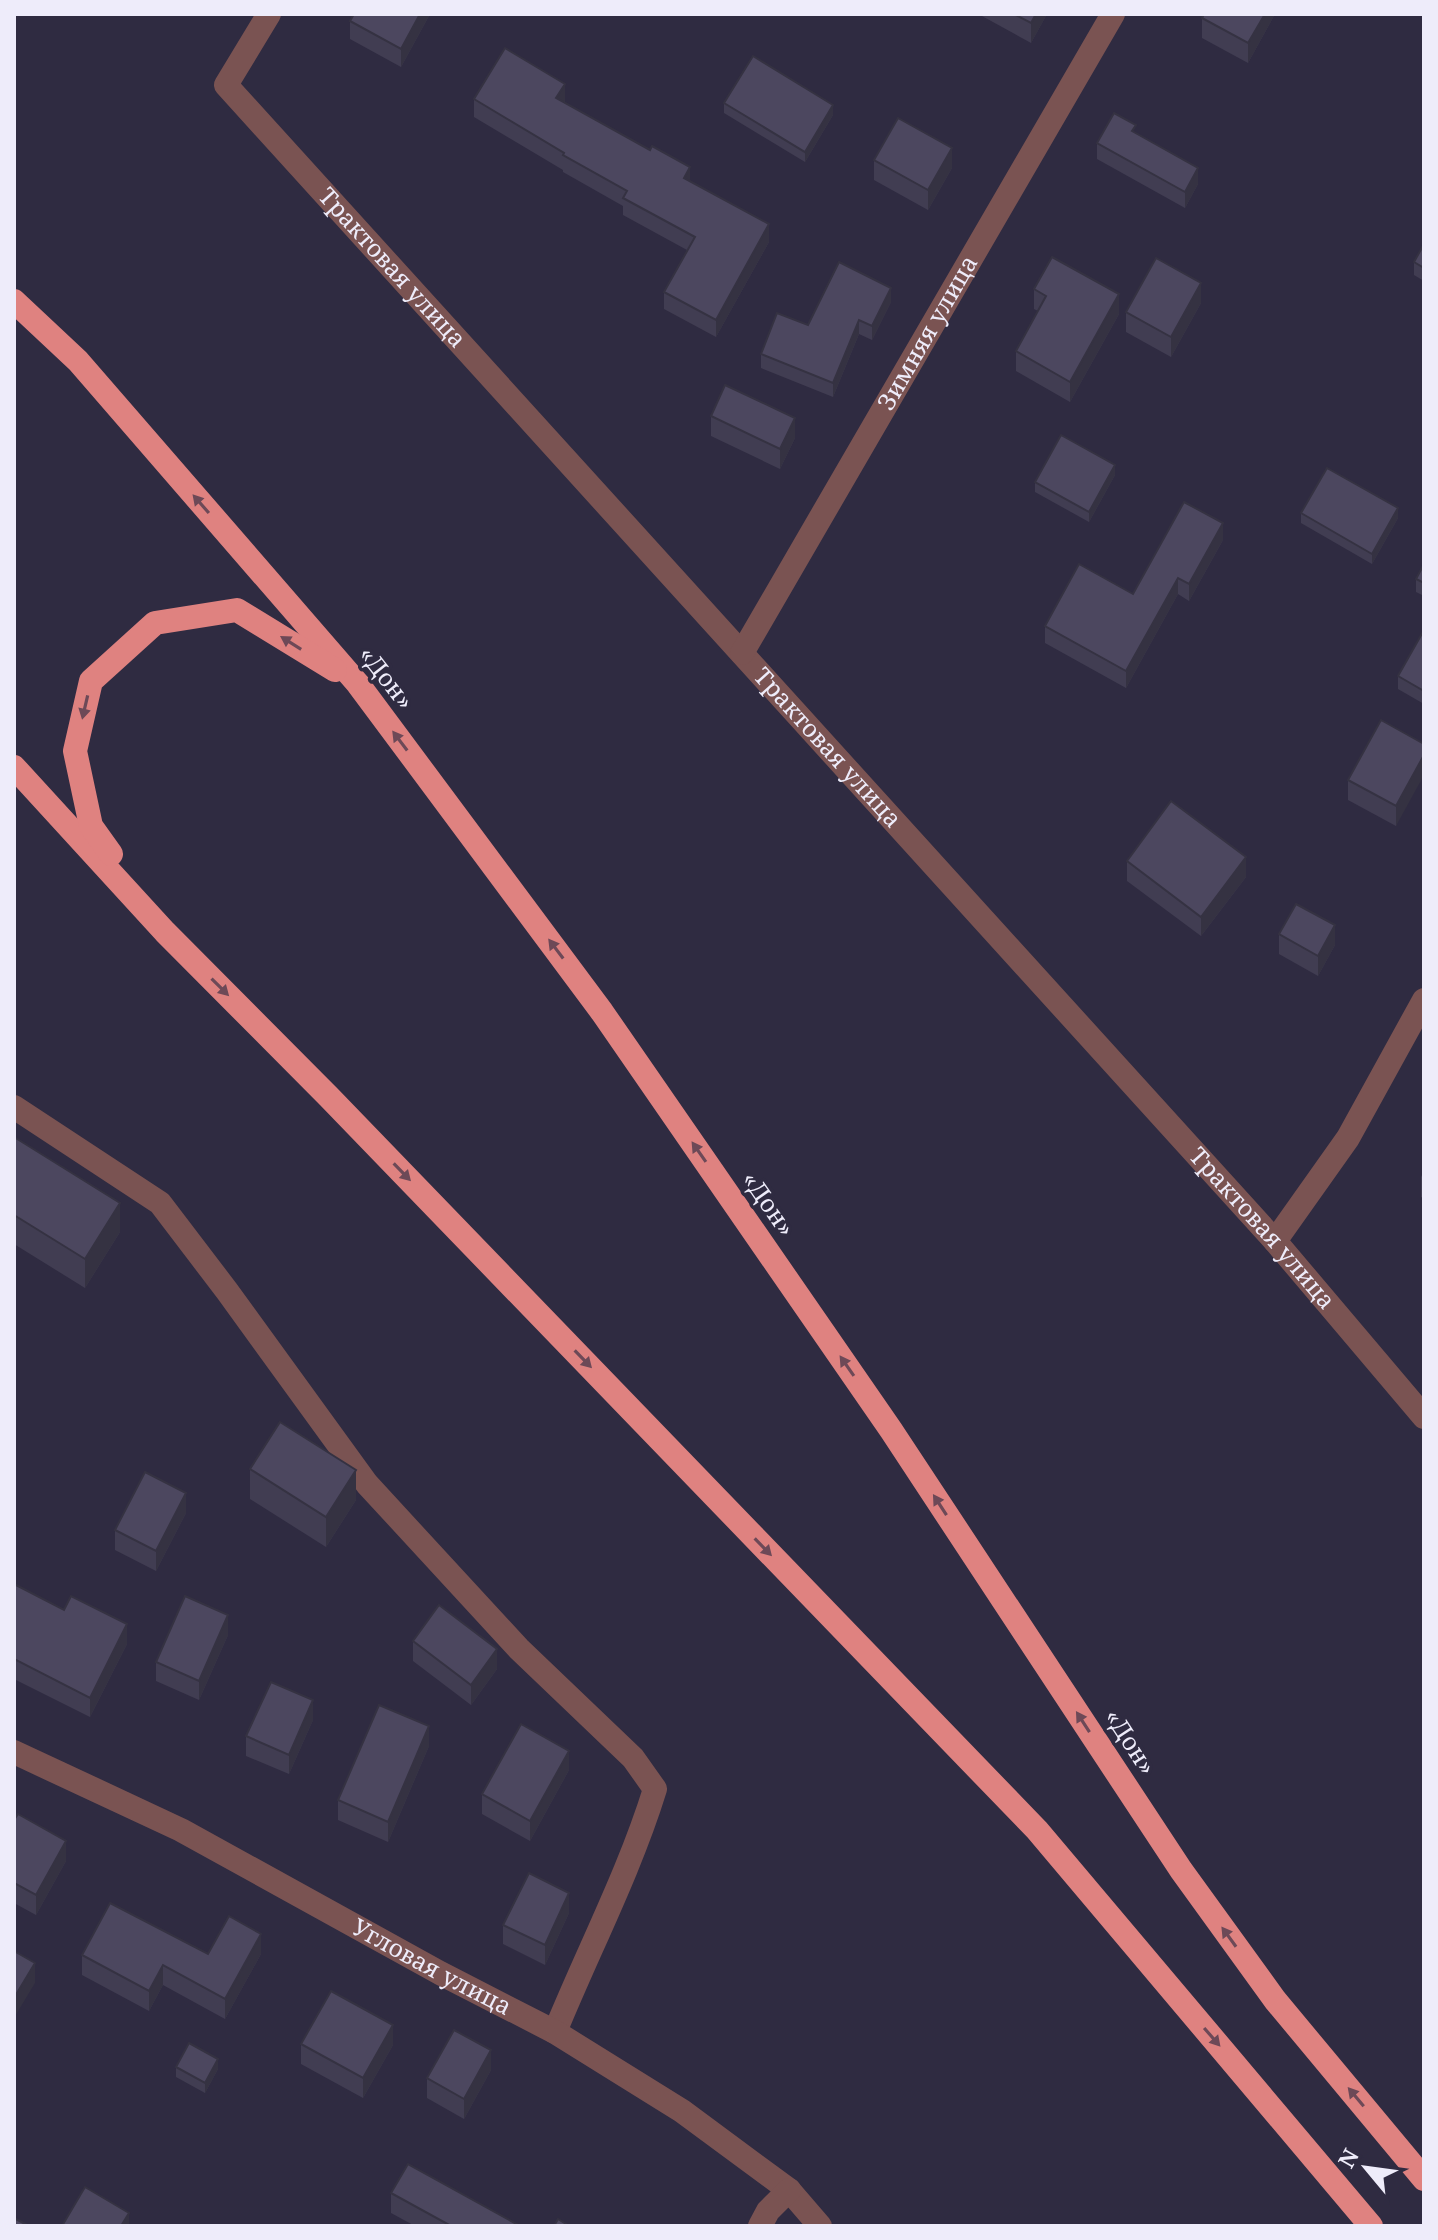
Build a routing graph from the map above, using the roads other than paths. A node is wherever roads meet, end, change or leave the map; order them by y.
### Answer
1 (269, 14) edge
2 (1113, 14) edge
3 (14, 301) edge
4 (742, 653) junction
5 (358, 684) junction
6 (14, 767) edge
7 (165, 932) junction
8 (1424, 1000) edge
9 (14, 1107) edge
10 (1275, 1241) junction
11 (1424, 1417) edge
12 (14, 1752) edge
13 (555, 2032) junction
14 (1424, 2179) edge
15 (789, 2190) junction
16 (760, 2226) edge
17 (820, 2226) edge
18 (1371, 2226) edge

1 - 4 street, Трактовая улица
2 - 4 street, Зимняя улица
5 -> 3 highway, «Дон»
4 - 10 street, Трактовая улица
5 -> 7 highway
14 -> 5 highway, «Дон»
6 - 7 highway
7 -> 18 highway
8 - 10 street
9 - 13 street
10 - 11 street, Трактовая улица
12 - 13 street, Угловая улица
13 - 15 street, Угловая улица
15 - 16 street
15 - 17 street, Угловая улица

